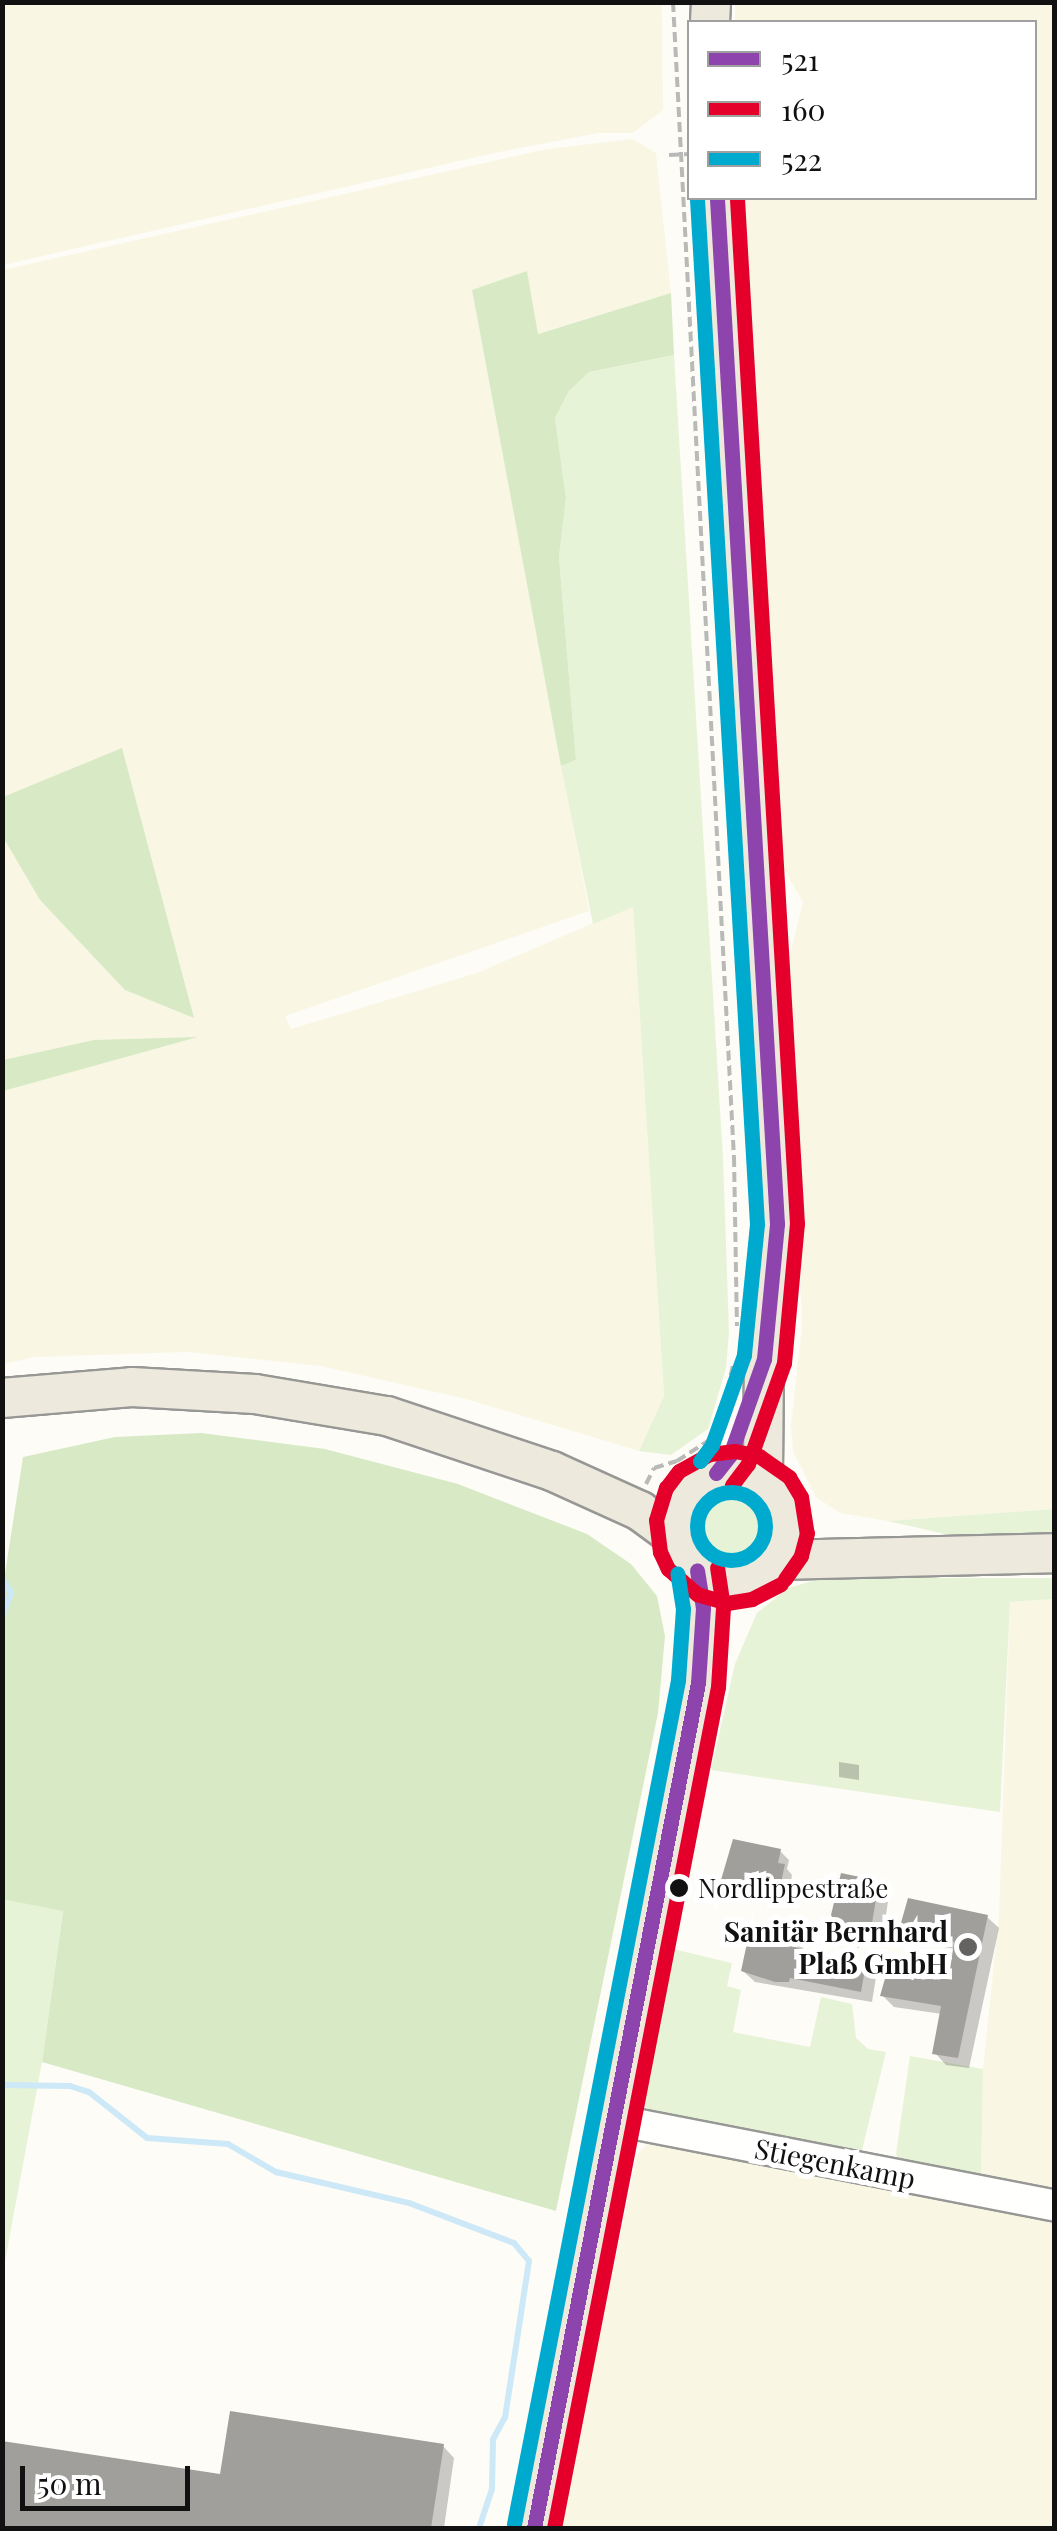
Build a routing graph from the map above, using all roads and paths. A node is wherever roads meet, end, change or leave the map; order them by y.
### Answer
1 (673, 2) edge
2 (681, 154) junction
3 (687, 154) edge
4 (670, 155) dead end
5 (718, 200) edge
6 (736, 1332) dead end
7 (749, 1354) junction
8 (2, 1398) edge
9 (552, 1472) junction
10 (704, 1480) junction
11 (763, 1481) junction
12 (645, 1489) junction
13 (786, 1516) junction
14 (677, 1538) junction
15 (1054, 1554) edge
16 (948, 1555) junction
17 (776, 1560) junction
18 (697, 1570) junction
19 (744, 1581) junction
20 (698, 1683) junction
21 (614, 2120) junction
22 (1054, 2206) edge
23 (534, 2528) edge

1 - 2 path
2 - 3 path
2 - 4 path
2 - 6 path
5 - 7 main road
7 - 10 main road
7 - 11 main road
7 - 12 path
8 - 9 main road
9 - 12 main road
9 - 14 main road
10 - 11 main road
10 - 12 main road
10 - 14 main road
11 - 13 main road
13 - 16 main road
13 - 17 main road
14 - 18 main road
15 - 16 main road
16 - 17 main road
17 - 19 main road
18 - 19 main road
18 - 20 main road
19 - 20 main road
20 - 21 main road
21 - 22 street, Stiegenkamp
21 - 23 main road

